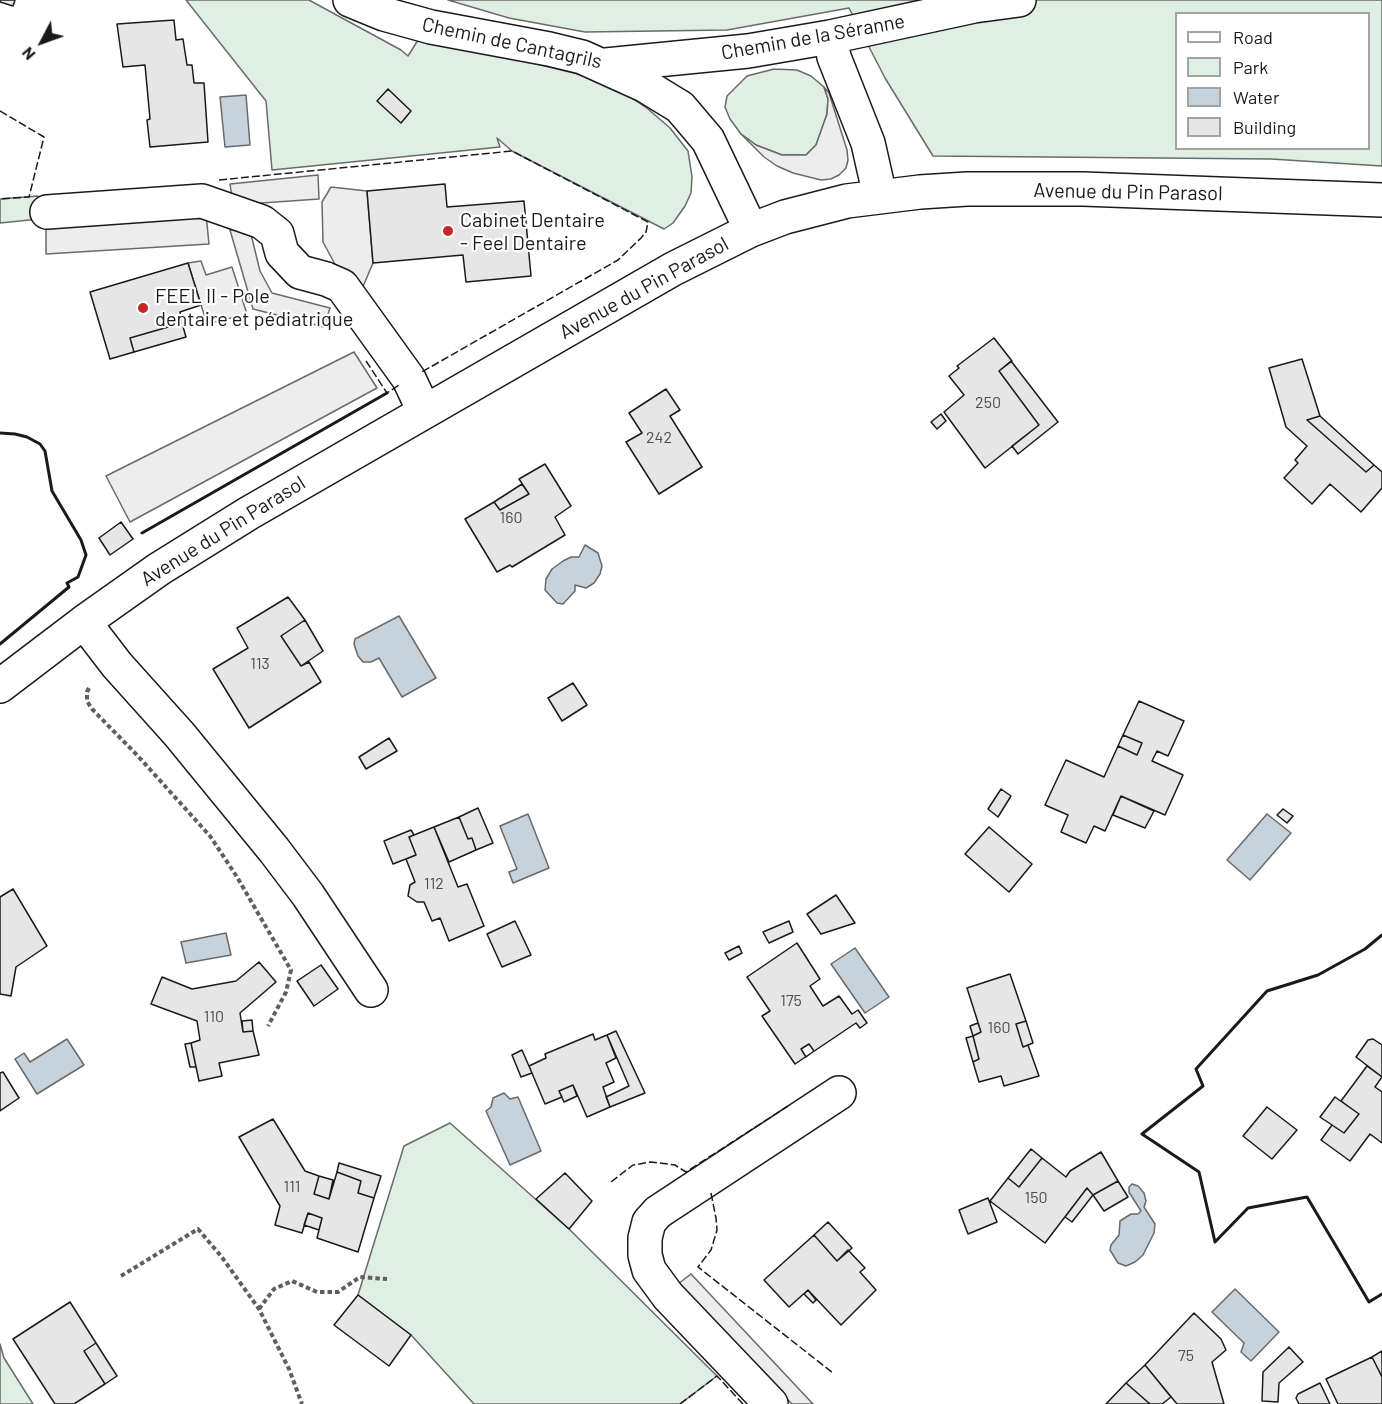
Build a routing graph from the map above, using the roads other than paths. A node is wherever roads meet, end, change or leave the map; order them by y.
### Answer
1 (350, 0) edge
2 (1019, 0) edge
3 (830, 37) junction
4 (677, 59) joint
5 (603, 66) junction
6 (880, 196) junction
7 (1382, 200) edge
8 (47, 212) dead end
9 (751, 230) junction
10 (424, 411) junction
11 (84, 622) junction
12 (0, 686) edge
13 (371, 990) dead end
14 (839, 1093) dead end
15 (771, 1404) edge

1 - 5 street, Chemin de Cantagrils
2 - 3 street, Chemin de la Séranne
3 - 4 street, Chemin de la Séranne
3 - 6 street
4 - 5 street, Chemin de Cantagrils
5 - 9 street
6 - 7 street, Avenue du Pin Parasol
6 - 9 street, Avenue du Pin Parasol
8 - 10 street
9 - 10 street, Avenue du Pin Parasol
10 - 11 street, Avenue du Pin Parasol
11 - 12 street, Avenue du Pin Parasol
11 - 13 street
14 - 15 street

